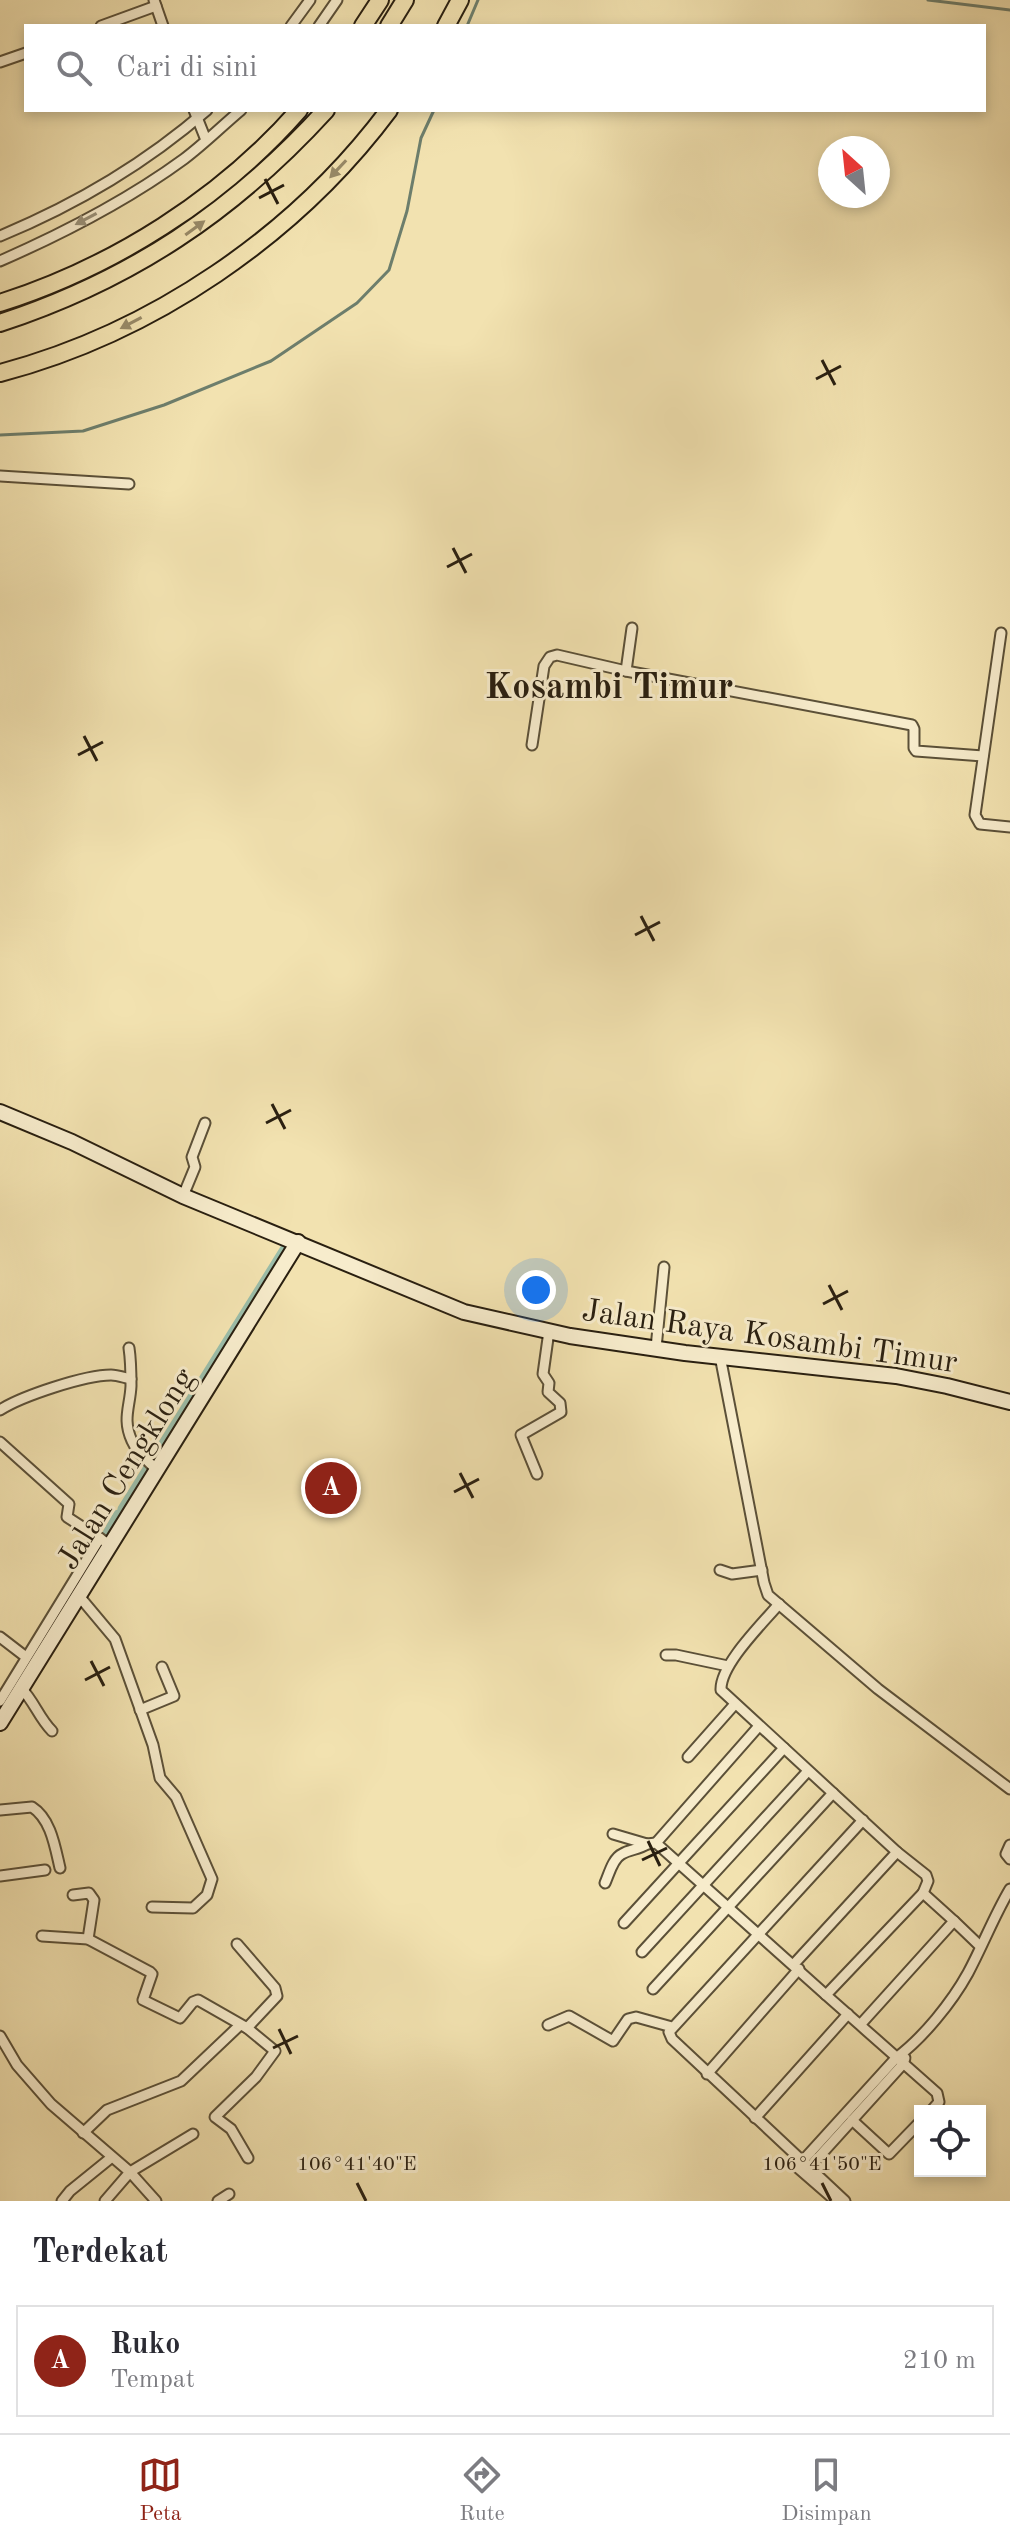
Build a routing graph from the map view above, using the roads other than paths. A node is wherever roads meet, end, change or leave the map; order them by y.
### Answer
1 (310, 0) edge
2 (337, 0) edge
3 (380, 0) edge
4 (405, 0) edge
5 (460, 0) edge
6 (155, 3) edge
7 (106, 24) edge
8 (162, 24) edge
9 (292, 24) edge
10 (320, 24) edge
11 (364, 24) edge
12 (390, 24) edge
13 (447, 24) edge
14 (24, 54) edge
15 (0, 62) edge
16 (239, 112) edge
17 (297, 112) edge
18 (324, 112) edge
19 (387, 112) edge
20 (195, 114) edge
21 (206, 140) junction
22 (0, 236) edge
23 (0, 261) edge
24 (0, 303) edge
25 (0, 323) edge
26 (0, 373) edge
27 (0, 476) edge
28 (129, 484) dead end
29 (632, 628) dead end
30 (1001, 633) dead end
31 (626, 671) junction
32 (532, 745) dead end
33 (983, 756) junction
34 (1010, 827) edge
35 (0, 1112) edge
36 (205, 1123) dead end
37 (183, 1196) junction
38 (298, 1242) junction
39 (664, 1267) dead end
40 (549, 1331) junction
41 (129, 1348) dead end
42 (656, 1348) junction
43 (720, 1356) junction
44 (131, 1379) junction
45 (1010, 1402) edge
46 (0, 1410) edge
47 (0, 1442) edge
48 (152, 1466) junction
49 (537, 1474) dead end
50 (105, 1541) junction
51 (720, 1570) dead end
52 (762, 1570) junction
53 (79, 1596) junction
54 (779, 1604) junction
55 (0, 1637) edge
56 (666, 1655) dead end
57 (26, 1657) junction
58 (728, 1666) junction
59 (162, 1667) dead end
60 (10, 1696) edge
61 (735, 1704) junction
62 (140, 1710) junction
63 (0, 1723) edge
64 (759, 1726) junction
65 (52, 1731) dead end
66 (784, 1748) junction
67 (688, 1757) dead end
68 (808, 1771) junction
69 (1010, 1789) edge
70 (833, 1793) junction
71 (0, 1810) edge
72 (863, 1820) junction
73 (613, 1834) dead end
74 (651, 1843) junction
75 (1010, 1845) edge
76 (897, 1852) junction
77 (1010, 1859) edge
78 (679, 1862) junction
79 (60, 1868) dead end
80 (45, 1870) dead end
81 (0, 1876) edge
82 (605, 1883) dead end
83 (704, 1884) junction
84 (1010, 1889) edge
85 (923, 1893) junction
86 (73, 1895) dead end
87 (152, 1907) dead end
88 (729, 1907) junction
89 (954, 1921) junction
90 (624, 1923) dead end
91 (759, 1933) junction
92 (42, 1936) dead end
93 (88, 1939) junction
94 (237, 1944) dead end
95 (980, 1946) junction
96 (642, 1952) dead end
97 (796, 1966) junction
98 (653, 1989) dead end
99 (826, 1995) junction
100 (848, 2014) junction
101 (548, 2025) dead end
102 (860, 2025) junction
103 (243, 2027) junction
104 (671, 2030) junction
105 (0, 2036) edge
106 (899, 2061) junction
107 (707, 2074) junction
108 (936, 2105) edge
109 (755, 2118) junction
110 (852, 2120) junction
111 (914, 2128) edge
112 (83, 2133) junction
113 (193, 2134) dead end
114 (112, 2157) junction
115 (248, 2158) dead end
116 (803, 2167) junction
117 (130, 2172) junction
118 (229, 2194) dead end
119 (62, 2201) edge
120 (105, 2201) edge
121 (156, 2201) edge
122 (218, 2201) edge
123 (836, 2201) edge
124 (845, 2201) edge

1 - 9 street
2 - 10 street
3 - 11 highway
4 - 12 highway
5 - 13 highway
6 - 7 street
6 - 8 street
14 - 15 street
16 - 21 street
17 - 24 highway
25 -> 18 highway
19 -> 26 highway
20 - 21 street
20 - 22 street
21 -> 23 street
27 - 28 street
29 - 31 street
30 - 33 street
31 - 32 street
31 - 33 street
33 - 34 street
35 - 37 main road, Jalan Raya Kosambi Timur
36 - 37 street
37 - 38 main road, Jalan Raya Kosambi Timur
38 - 40 main road, Jalan Raya Kosambi Timur
38 - 48 main road, Jalan Cengklong
39 - 42 street
40 - 42 main road, Jalan Raya Kosambi Timur
40 - 49 street
41 - 44 street
42 - 43 main road, Jalan Raya Kosambi Timur
43 - 45 main road, Jalan Raya Kosambi Timur
43 - 52 street
44 - 46 street
44 - 48 street
47 - 50 street
48 - 50 main road, Jalan Cengklong
50 - 53 main road, Jalan Cengklong
50 - 57 street
51 - 52 street
52 - 54 street
53 - 60 main road, Jalan Cengklong
53 - 62 street
54 - 58 street
54 - 69 street
55 - 57 street
56 - 58 street
57 - 60 street
58 - 61 street
59 - 62 street
60 - 63 main road, Jalan Cengklong
60 - 65 street
61 - 64 street
61 - 67 street
62 - 87 street
64 - 66 street
64 - 74 street
66 - 68 street
66 - 78 street
68 - 70 street
68 - 83 street
70 - 72 street
70 - 88 street
71 - 79 street
72 - 76 street
72 - 91 street
73 - 74 street
74 - 78 street
74 - 82 street
75 - 77 street
76 - 85 street
76 - 97 street
78 - 83 street
78 - 90 street
80 - 81 street
83 - 88 street
83 - 96 street
84 - 95 street
85 - 89 street
85 - 99 street
86 - 93 street
88 - 91 street
88 - 98 street
89 - 95 street
89 - 102 street
91 - 97 street
91 - 104 street
92 - 93 street
93 - 103 street
94 - 103 street
95 - 106 street
97 - 99 street
97 - 107 street
99 - 100 street
100 - 102 street
100 - 109 street
101 - 104 street
102 - 106 street
103 - 112 street
103 - 115 street
104 - 107 street
105 - 112 street
106 - 108 street
106 - 110 street
106 - 116 street
107 - 109 street
109 - 116 street
110 - 111 street
110 - 116 street
112 - 114 street
113 - 117 street
114 - 117 street
114 - 119 street
116 - 123 street
116 - 124 street
117 - 120 street
117 - 121 street
118 - 122 street

